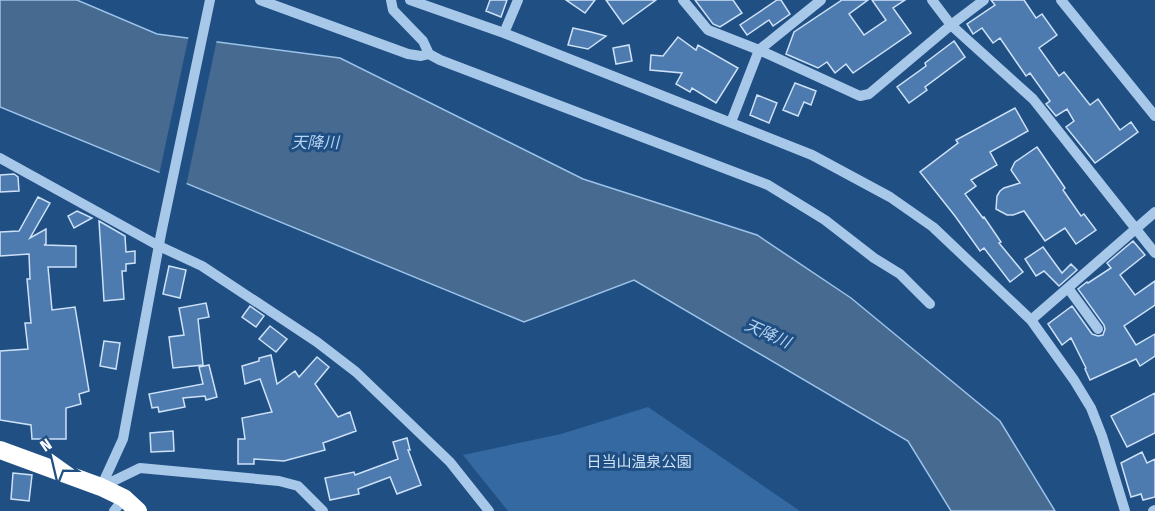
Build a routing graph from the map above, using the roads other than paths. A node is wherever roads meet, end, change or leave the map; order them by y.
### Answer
1 (210, 0) edge
2 (260, 0) edge
3 (391, 0) edge
4 (410, 0) edge
5 (518, 0) edge
6 (683, 0) edge
7 (932, 0) edge
8 (984, 0) edge
9 (1061, 0) edge
10 (814, 2) edge
11 (951, 25) junction
12 (504, 33) junction
13 (759, 50) junction
14 (429, 54) junction
15 (1155, 116) edge
16 (730, 122) junction
17 (0, 158) edge
18 (1155, 212) edge
19 (1135, 228) junction
20 (159, 246) junction
21 (1155, 253) edge
22 (1068, 288) junction
23 (930, 304) dead end
24 (1031, 320) junction
25 (1098, 329) dead end
26 (0, 450) edge
27 (101, 487) junction
28 (119, 505) edge
29 (138, 511) edge
30 (323, 511) edge
31 (489, 511) edge
32 (1125, 511) edge

1 - 20 street
2 - 14 street
3 - 14 street
4 - 12 street
5 - 12 street
6 - 13 street
7 - 11 street
8 - 11 street
9 - 15 street
10 - 13 street
11 - 13 street
11 - 19 street
12 - 16 street
13 - 16 street
14 - 23 street
16 - 24 street
17 - 20 street
18 - 19 street
19 - 21 street
19 - 22 street
20 - 27 street
20 - 31 street
22 - 24 street
22 - 25 street
24 - 32 street
26 - 27 highway
27 - 28 highway
27 - 30 street
28 - 29 highway

